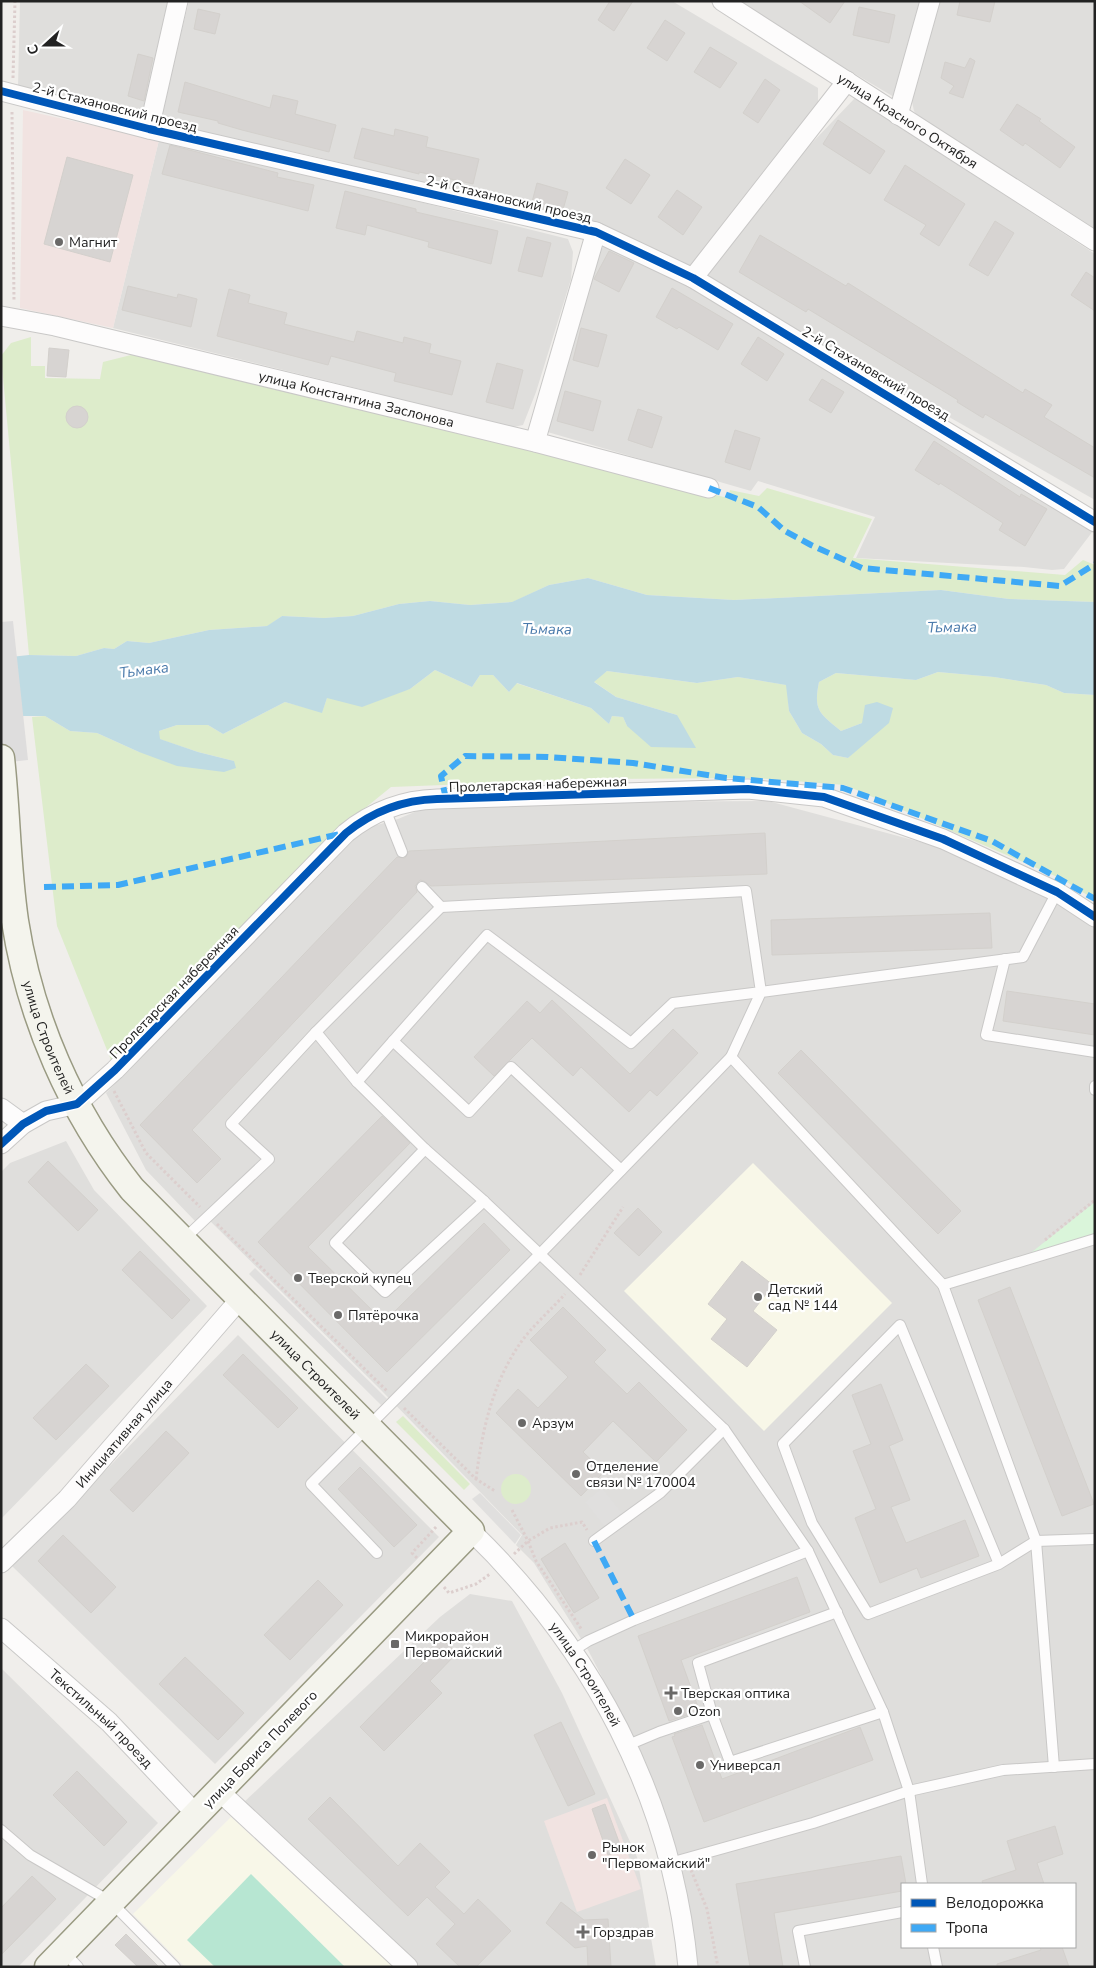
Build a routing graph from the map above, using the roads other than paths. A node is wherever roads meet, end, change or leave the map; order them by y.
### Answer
1 (178, 1) edge
2 (722, 1) edge
3 (930, 1) edge
4 (847, 81) junction
5 (7, 93) edge
6 (898, 115) junction
7 (149, 129) junction
8 (596, 232) junction
9 (1095, 242) edge
10 (693, 278) junction
11 (8, 317) edge
12 (535, 442) junction
13 (709, 488) dead end
14 (1095, 522) edge
15 (1, 758) edge
16 (2, 763) edge
17 (385, 809) junction
18 (402, 852) dead end
19 (10, 881) junction
20 (422, 887) dead end
21 (1058, 892) junction
22 (441, 907) junction
23 (1, 913) edge
24 (1095, 917) edge
25 (1005, 959) junction
26 (761, 992) junction
27 (316, 1032) junction
28 (393, 1041) junction
29 (1095, 1052) edge
30 (731, 1057) junction
31 (357, 1082) junction
32 (77, 1104) junction
33 (1, 1108) edge
34 (23, 1124) junction
35 (1, 1144) edge
36 (425, 1149) junction
37 (620, 1170) junction
38 (484, 1201) junction
39 (1095, 1239) edge
40 (183, 1240) junction
41 (539, 1255) junction
42 (943, 1284) junction
43 (241, 1298) junction
44 (368, 1425) junction
45 (724, 1429) junction
46 (471, 1531) junction
47 (1095, 1539) edge
48 (1036, 1540) junction
49 (594, 1541) dead end
50 (808, 1551) junction
51 (377, 1553) dead end
52 (1, 1562) edge
53 (999, 1564) junction
54 (837, 1612) junction
55 (1, 1628) edge
56 (574, 1650) junction
57 (883, 1712) junction
58 (712, 1714) junction
59 (628, 1745) junction
60 (1095, 1764) edge
61 (1054, 1767) junction
62 (219, 1791) junction
63 (910, 1791) junction
64 (196, 1814) junction
65 (1, 1830) edge
66 (670, 1863) junction
67 (922, 1883) edge
68 (111, 1902) junction
69 (901, 1912) edge
70 (933, 1948) edge
71 (63, 1962) edge
72 (175, 1967) edge
73 (408, 1967) edge
74 (688, 1967) edge
75 (805, 1967) edge
76 (937, 1967) edge

1 - 7 street
2 - 4 street, улица Красного Октября
3 - 6 street
4 - 6 street, улица Красного Октября
4 - 10 street
5 - 7 street, 2-й Стахановский проезд
6 - 9 street, улица Красного Октября
7 - 8 street, 2-й Стахановский проезд
8 - 10 street, 2-й Стахановский проезд
8 - 12 street
10 - 14 street, 2-й Стахановский проезд
11 - 12 street, улица Константина Заслонова
12 - 13 street, улица Константина Заслонова
15 - 16 main road, улица Строителей
16 - 19 main road, улица Строителей
17 - 18 lane
17 - 21 street, Пролетарская набережная
17 - 32 street, Пролетарская набережная
19 - 23 street
19 - 32 main road, улица Строителей
20 - 22 lane
21 - 24 street, Пролетарская набережная
21 - 25 lane
22 - 26 lane
22 - 27 lane
25 - 26 lane
25 - 29 lane
26 - 28 lane
26 - 30 lane
27 - 31 lane
27 - 40 lane
28 - 31 lane
28 - 37 lane
30 - 37 lane
30 - 42 lane
31 - 36 lane
32 - 34 street
32 - 40 main road, улица Строителей
33 - 34 street
34 - 35 street
36 - 38 lane
36 - 38 lane
37 - 41 lane
38 - 41 lane
39 - 42 lane
40 - 43 main road, улица Строителей
41 - 44 lane
41 - 45 lane
42 - 48 lane
43 - 44 main road, улица Строителей
43 - 52 street, Инициативная улица
44 - 46 main road, улица Строителей
44 - 51 lane
45 - 49 lane
45 - 50 lane
46 - 56 street, улица Строителей
46 - 62 main road, улица Бориса Полевого
47 - 48 lane
48 - 53 lane
48 - 61 lane
50 - 54 lane
50 - 56 lane
53 - 53 lane
54 - 57 lane
54 - 58 lane
55 - 64 street, Текстильный проезд
56 - 59 street, улица Строителей
57 - 58 lane
57 - 63 lane
58 - 59 lane
59 - 66 street, улица Строителей
60 - 61 lane
61 - 63 lane
62 - 64 main road, улица Бориса Полевого
62 - 73 street
63 - 66 lane
63 - 67 lane
64 - 68 main road, улица Бориса Полевого
65 - 68 lane
66 - 74 street, улица Строителей
68 - 71 main road, улица Бориса Полевого
68 - 72 lane
69 - 75 lane
70 - 76 lane

